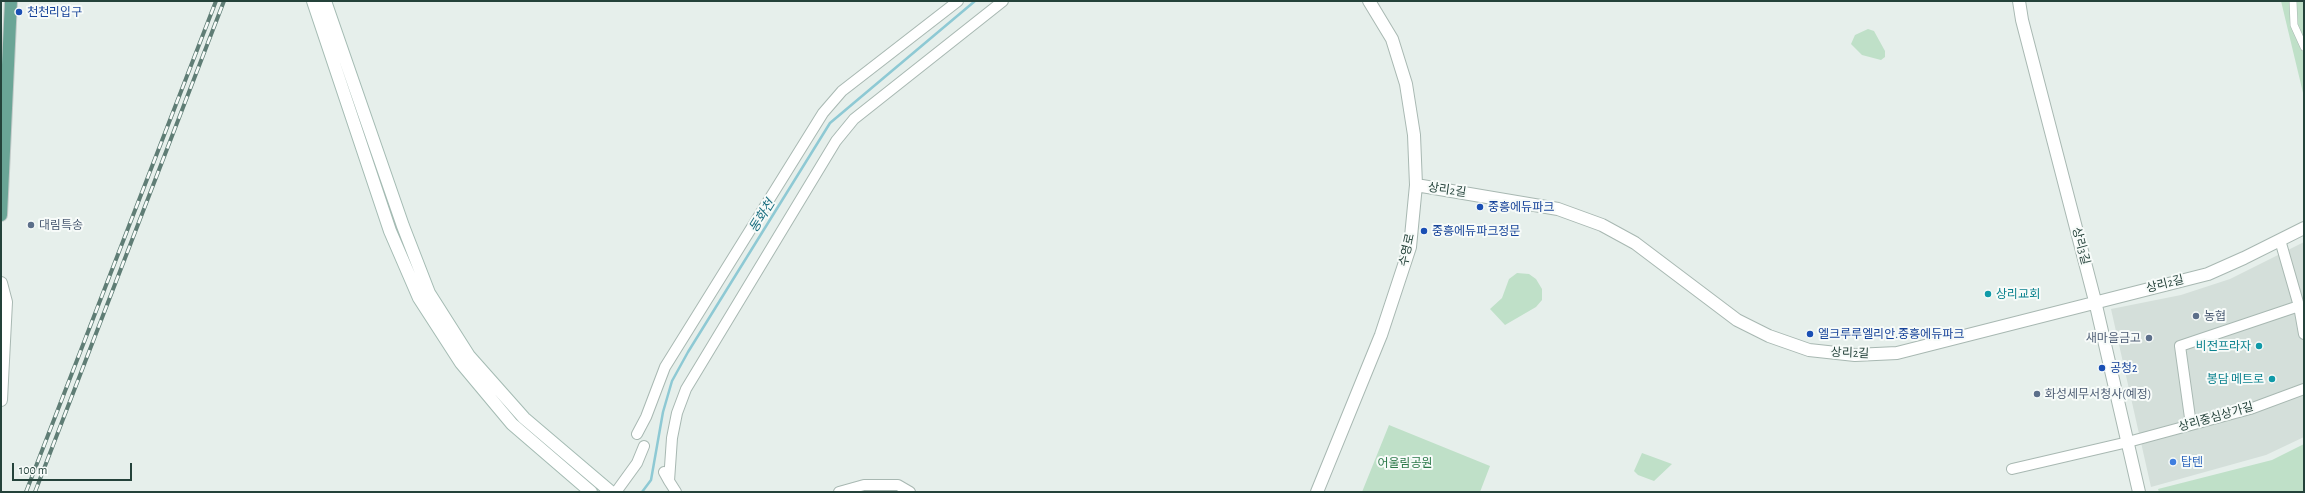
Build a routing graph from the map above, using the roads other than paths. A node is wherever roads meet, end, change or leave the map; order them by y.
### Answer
1 (11, 1) edge
2 (313, 1) edge
3 (325, 1) edge
4 (958, 1) edge
5 (1003, 1) edge
6 (1368, 1) edge
7 (2020, 1) edge
8 (2293, 1) edge
9 (2304, 47) edge
10 (1416, 185) junction
11 (1, 215) edge
12 (2304, 228) edge
13 (2280, 240) junction
14 (1, 283) edge
15 (2095, 301) junction
16 (2299, 306) junction
17 (2304, 334) edge
18 (2304, 389) edge
19 (1, 400) edge
20 (2191, 425) junction
21 (637, 434) dead end
22 (2128, 442) junction
23 (644, 446) dead end
24 (2012, 469) dead end
25 (612, 491) edge
26 (591, 492) edge
27 (676, 492) edge
28 (839, 492) edge
29 (910, 492) edge
30 (1317, 492) edge
31 (2139, 492) edge

1 - 11 main road
2 - 26 street
3 - 25 street
4 - 21 street
5 - 27 street
6 - 10 street, 수영로
7 - 15 street, 상리3길
8 - 9 street
10 - 15 street, 상리2길
10 - 30 street, 수영로
12 - 13 street, 상리2길
13 - 15 street, 상리2길
13 - 16 street
14 - 19 street
15 - 22 street, 상리3길
16 - 17 street
16 - 20 street
18 - 20 street, 상리중심상가길
20 - 22 street, 상리중심상가길
22 - 24 street, 상리중심상가길
22 - 31 street, 상리3길
23 - 25 street
28 - 29 street

